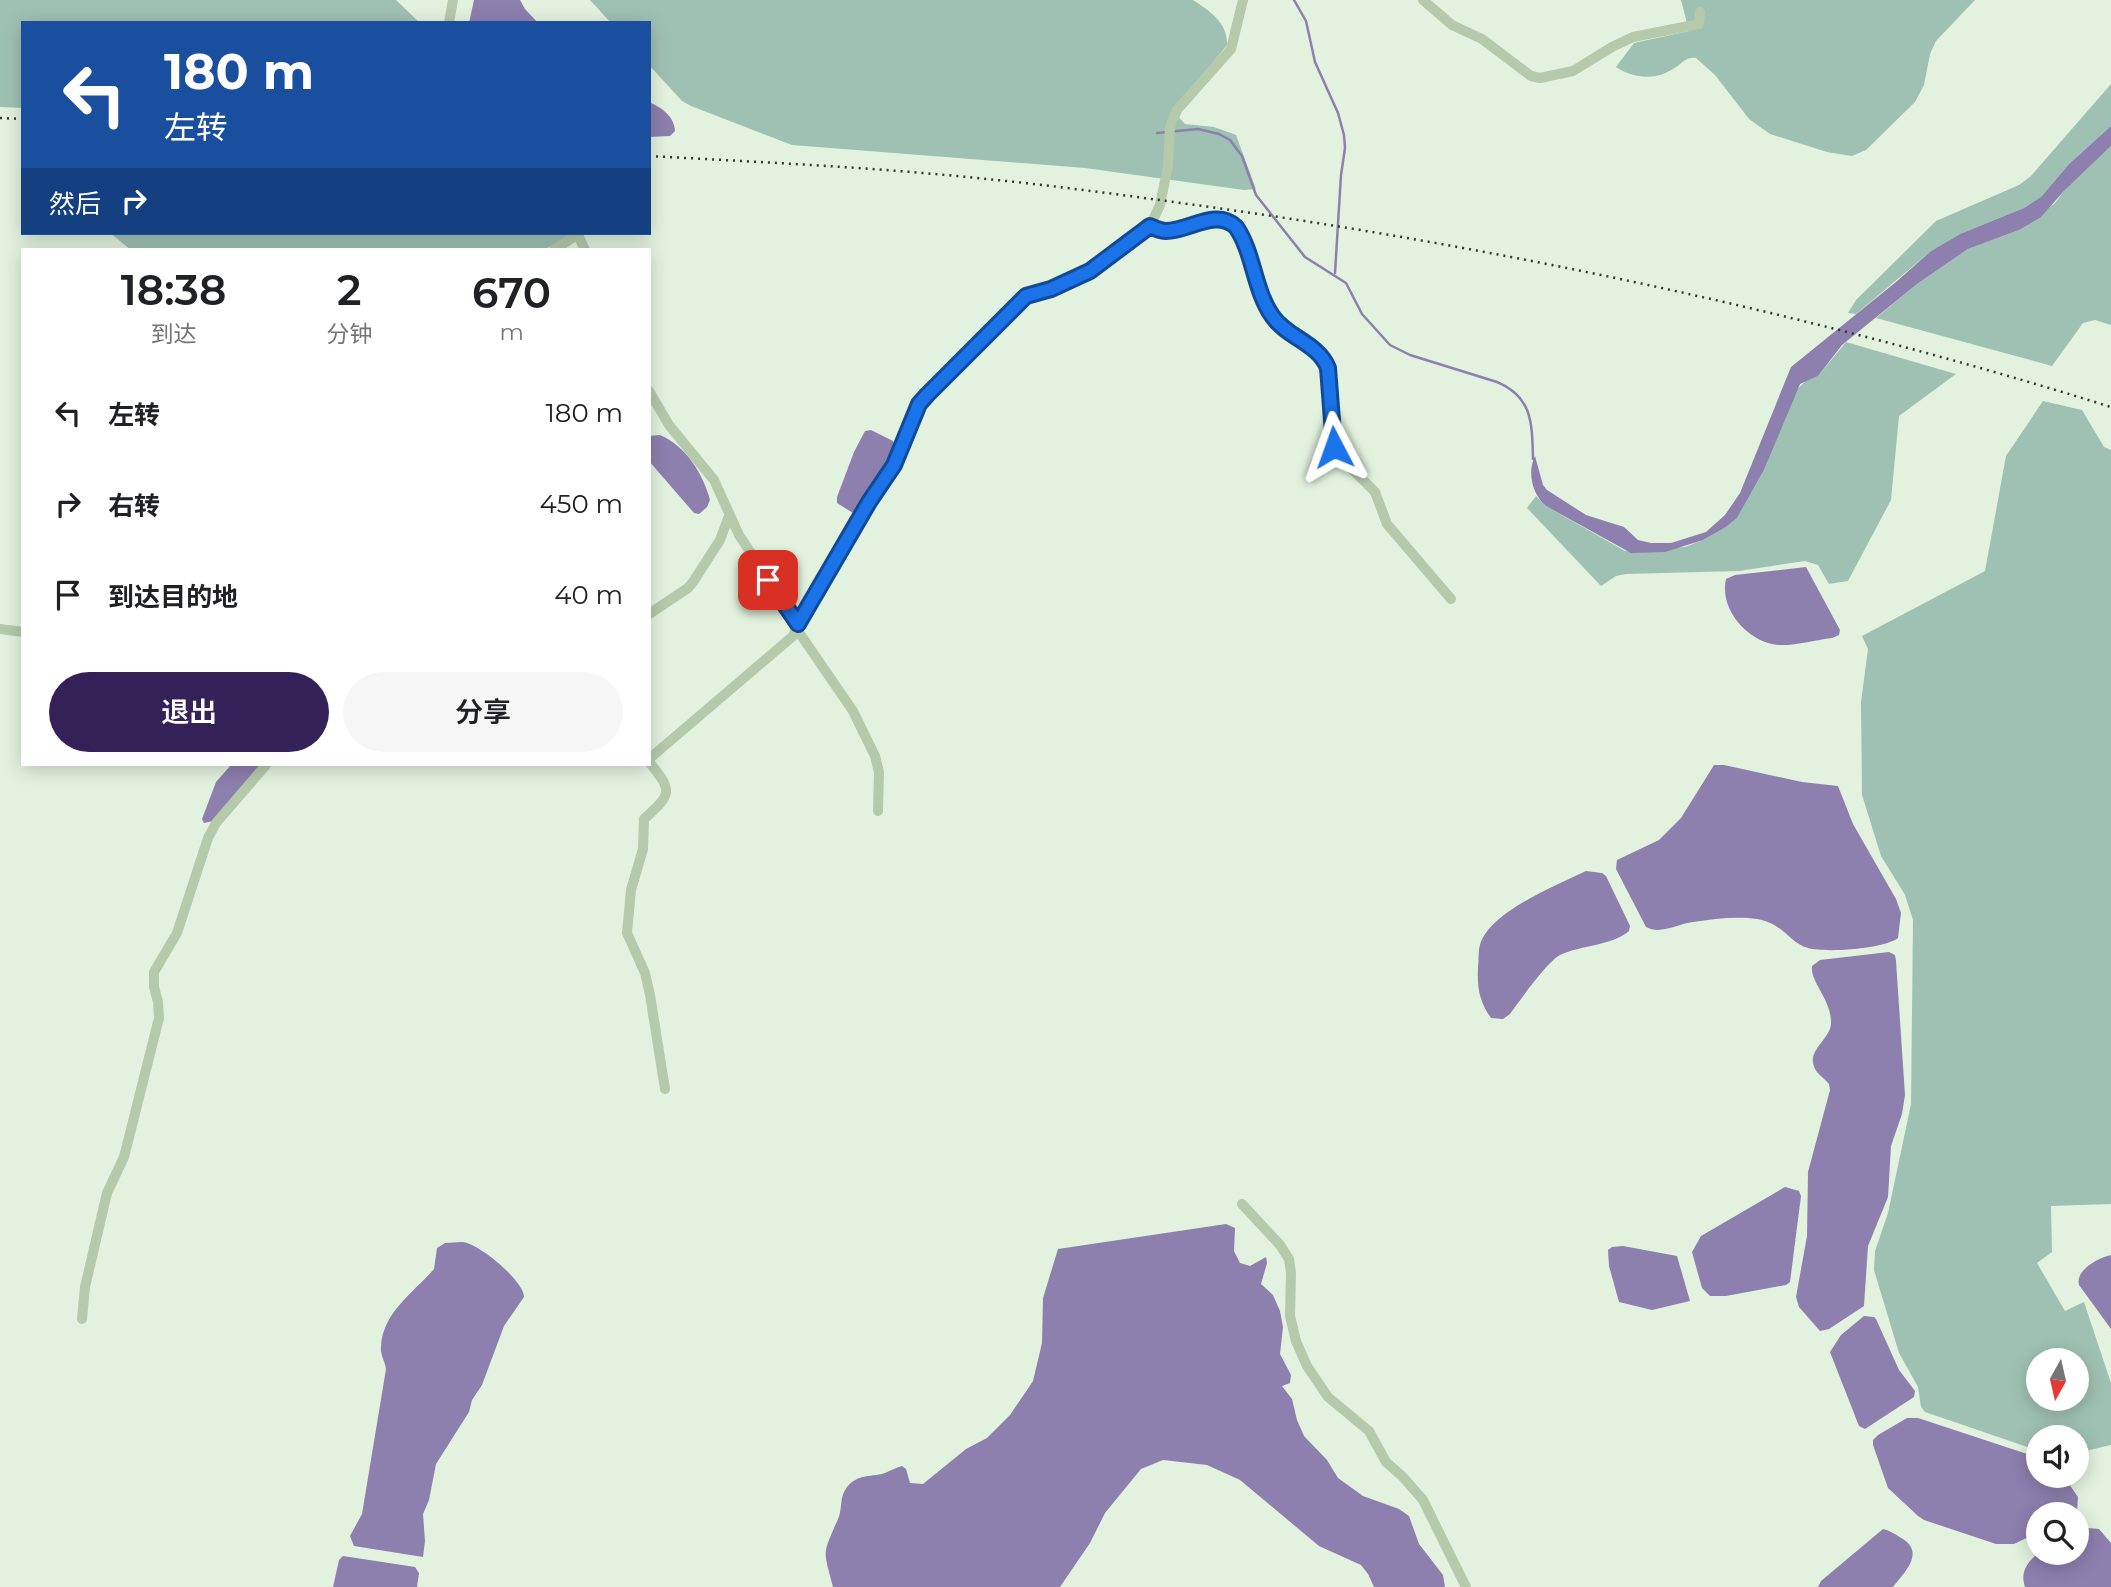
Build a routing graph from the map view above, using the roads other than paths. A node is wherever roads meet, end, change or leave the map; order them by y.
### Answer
1 (453, 0) edge
2 (1243, 0) edge
3 (1423, 0) edge
4 (1700, 12) dead end
5 (449, 21) edge
6 (1150, 226) junction
7 (574, 235) edge
8 (557, 248) edge
9 (651, 394) edge
10 (729, 516) junction
11 (1451, 599) dead end
12 (651, 613) edge
13 (797, 626) junction
14 (0, 629) edge
15 (21, 632) edge
16 (651, 759) edge
17 (651, 763) edge
18 (265, 766) edge
19 (878, 811) dead end
20 (664, 1089) dead end
21 (1242, 1204) dead end
22 (82, 1319) dead end
23 (1466, 1587) edge

1 - 5 street
2 - 6 street
3 - 4 street
6 - 11 street
6 - 13 street
7 - 8 street
9 - 10 street
10 - 12 street
10 - 13 street
13 - 16 street
13 - 19 street
14 - 15 street
17 - 20 street
18 - 22 street
21 - 23 street

